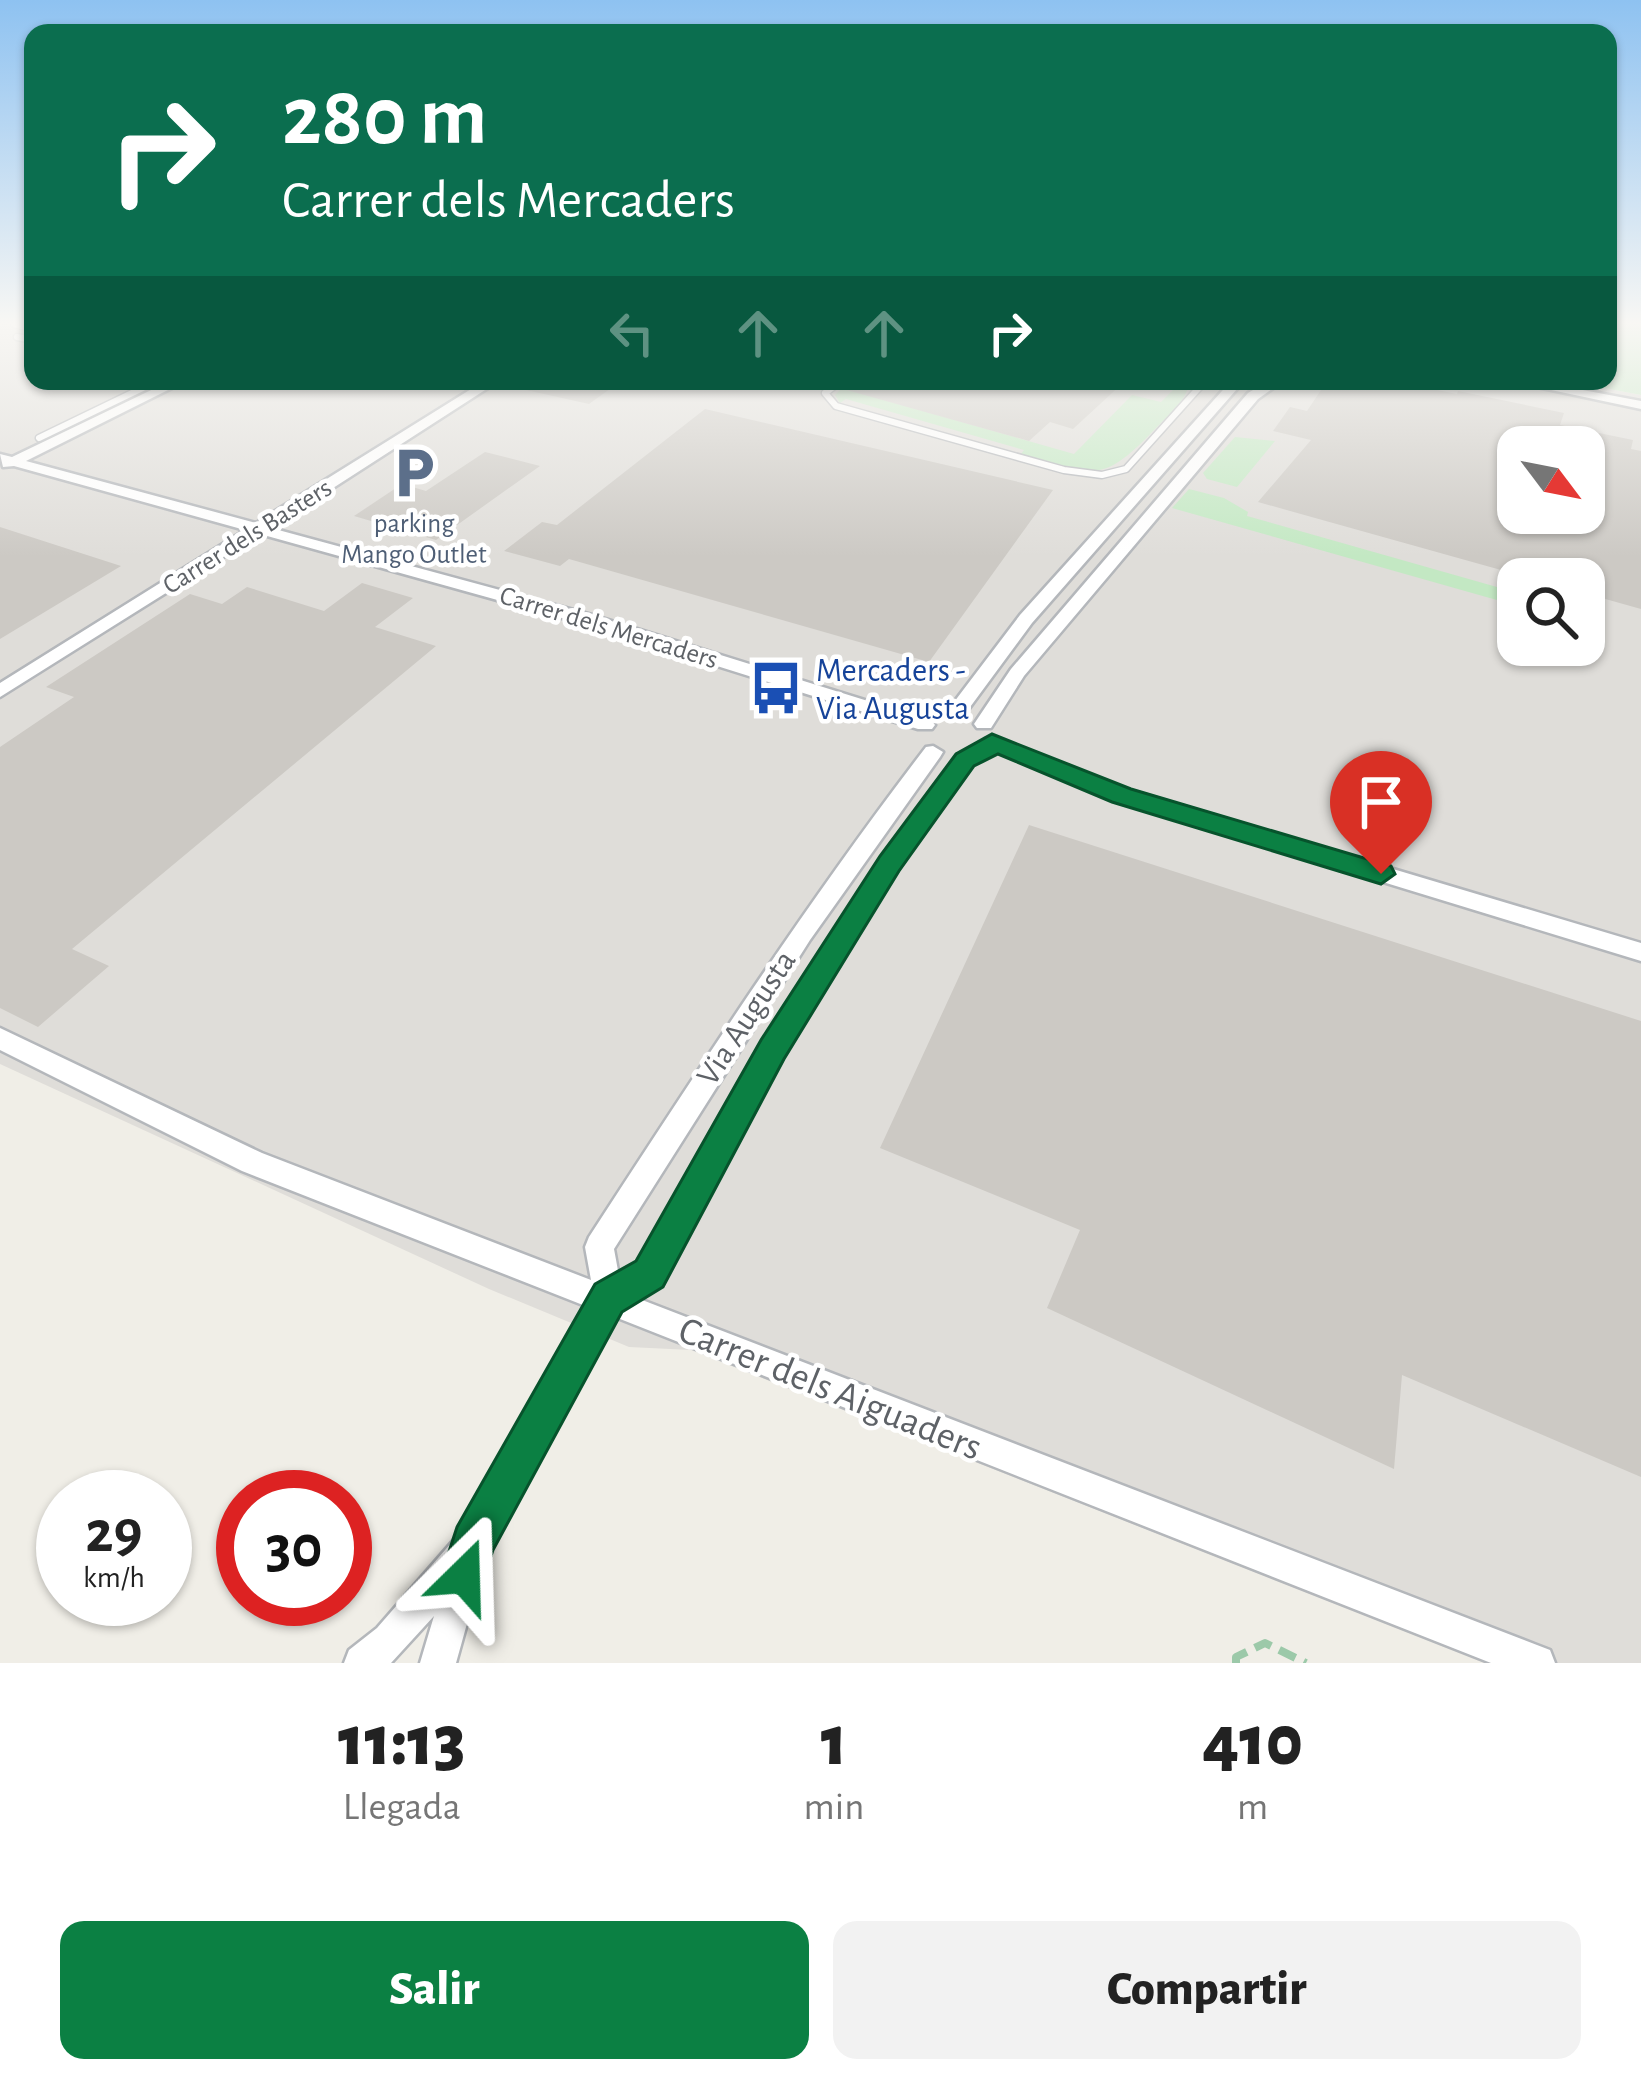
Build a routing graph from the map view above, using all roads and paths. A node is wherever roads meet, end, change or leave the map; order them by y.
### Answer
1 (115, 402) edge
2 (136, 402) edge
3 (461, 402) edge
4 (832, 402) edge
5 (1187, 402) edge
6 (1220, 402) edge
7 (1248, 402) edge
8 (39, 438) dead end
9 (4, 463) edge
10 (261, 526) junction
11 (0, 691) edge
12 (955, 714) junction
13 (925, 725) junction
14 (988, 733) junction
15 (933, 752) junction
16 (965, 760) junction
17 (1641, 952) edge
18 (0, 1038) edge
19 (609, 1298) junction
20 (473, 1542) junction
21 (362, 1663) edge
22 (438, 1663) edge
23 (1236, 1663) edge
24 (1306, 1663) edge
25 (1537, 1663) edge

1 - 8 lane
2 - 9 street
3 - 10 street, Carrer dels Basters
4 - 5 lane
6 - 12 street
7 - 14 street
9 - 10 street, Carrer dels Mercaders
10 - 11 street, Carrer dels Basters
10 - 13 street, Carrer dels Mercaders
12 - 13 street
12 - 14 street
13 - 15 street
14 - 16 street
14 - 17 street
15 - 16 street
15 - 19 street, Via Augusta
16 - 19 street, Via Augusta
18 - 19 street, Carrer dels Aiguaders
19 - 20 street, Via Augusta
19 - 25 street, Carrer dels Aiguaders
20 - 21 street, Via Augusta
20 - 22 street, Via Augusta
23 - 24 path

